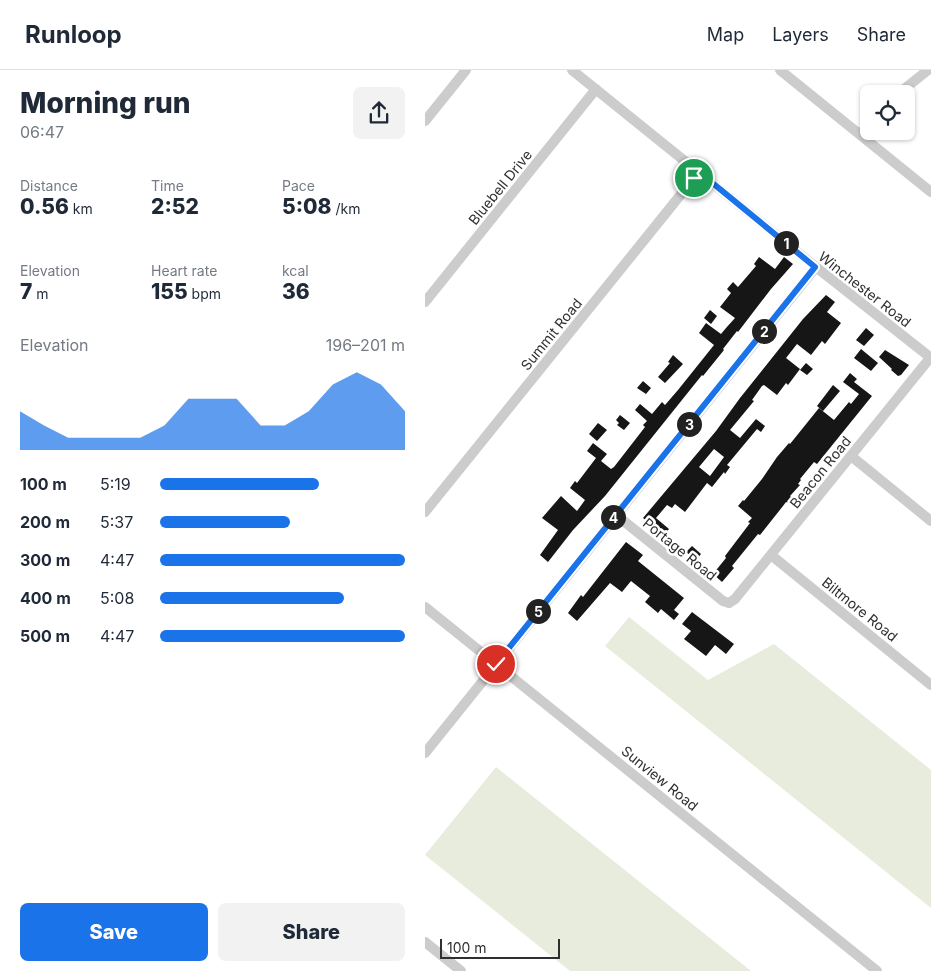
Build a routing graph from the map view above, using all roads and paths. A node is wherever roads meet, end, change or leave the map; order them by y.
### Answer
1 (466, 70) edge
2 (573, 70) edge
3 (780, 70) edge
4 (928, 70) edge
5 (909, 85) edge
6 (596, 89) junction
7 (425, 121) edge
8 (860, 134) edge
9 (867, 140) edge
10 (699, 172) junction
11 (931, 192) edge
12 (815, 267) junction
13 (425, 302) edge
14 (931, 358) edge
15 (851, 456) junction
16 (425, 512) edge
17 (615, 514) junction
18 (931, 521) edge
19 (771, 555) junction
20 (729, 603) joint
21 (425, 607) edge
22 (496, 664) junction
23 (931, 685) edge
24 (425, 753) edge
25 (425, 942) edge
26 (461, 971) edge
27 (877, 971) edge

1 - 7 street
2 - 6 street, Winchester Road
3 - 8 street
4 - 5 street
6 - 10 street, Winchester Road
6 - 13 street, Bluebell Drive
9 - 11 street
10 - 12 street, Winchester Road
10 - 16 street, Summit Road
12 - 14 street, Winchester Road
12 - 17 street
14 - 15 street, Beacon Road
15 - 18 street
15 - 19 street, Beacon Road
17 - 20 street, Portage Road
17 - 22 street
19 - 20 street, Beacon Road
19 - 23 street, Biltmore Road
21 - 22 street, Sunview Road
22 - 24 street
22 - 27 street, Sunview Road
25 - 26 street

